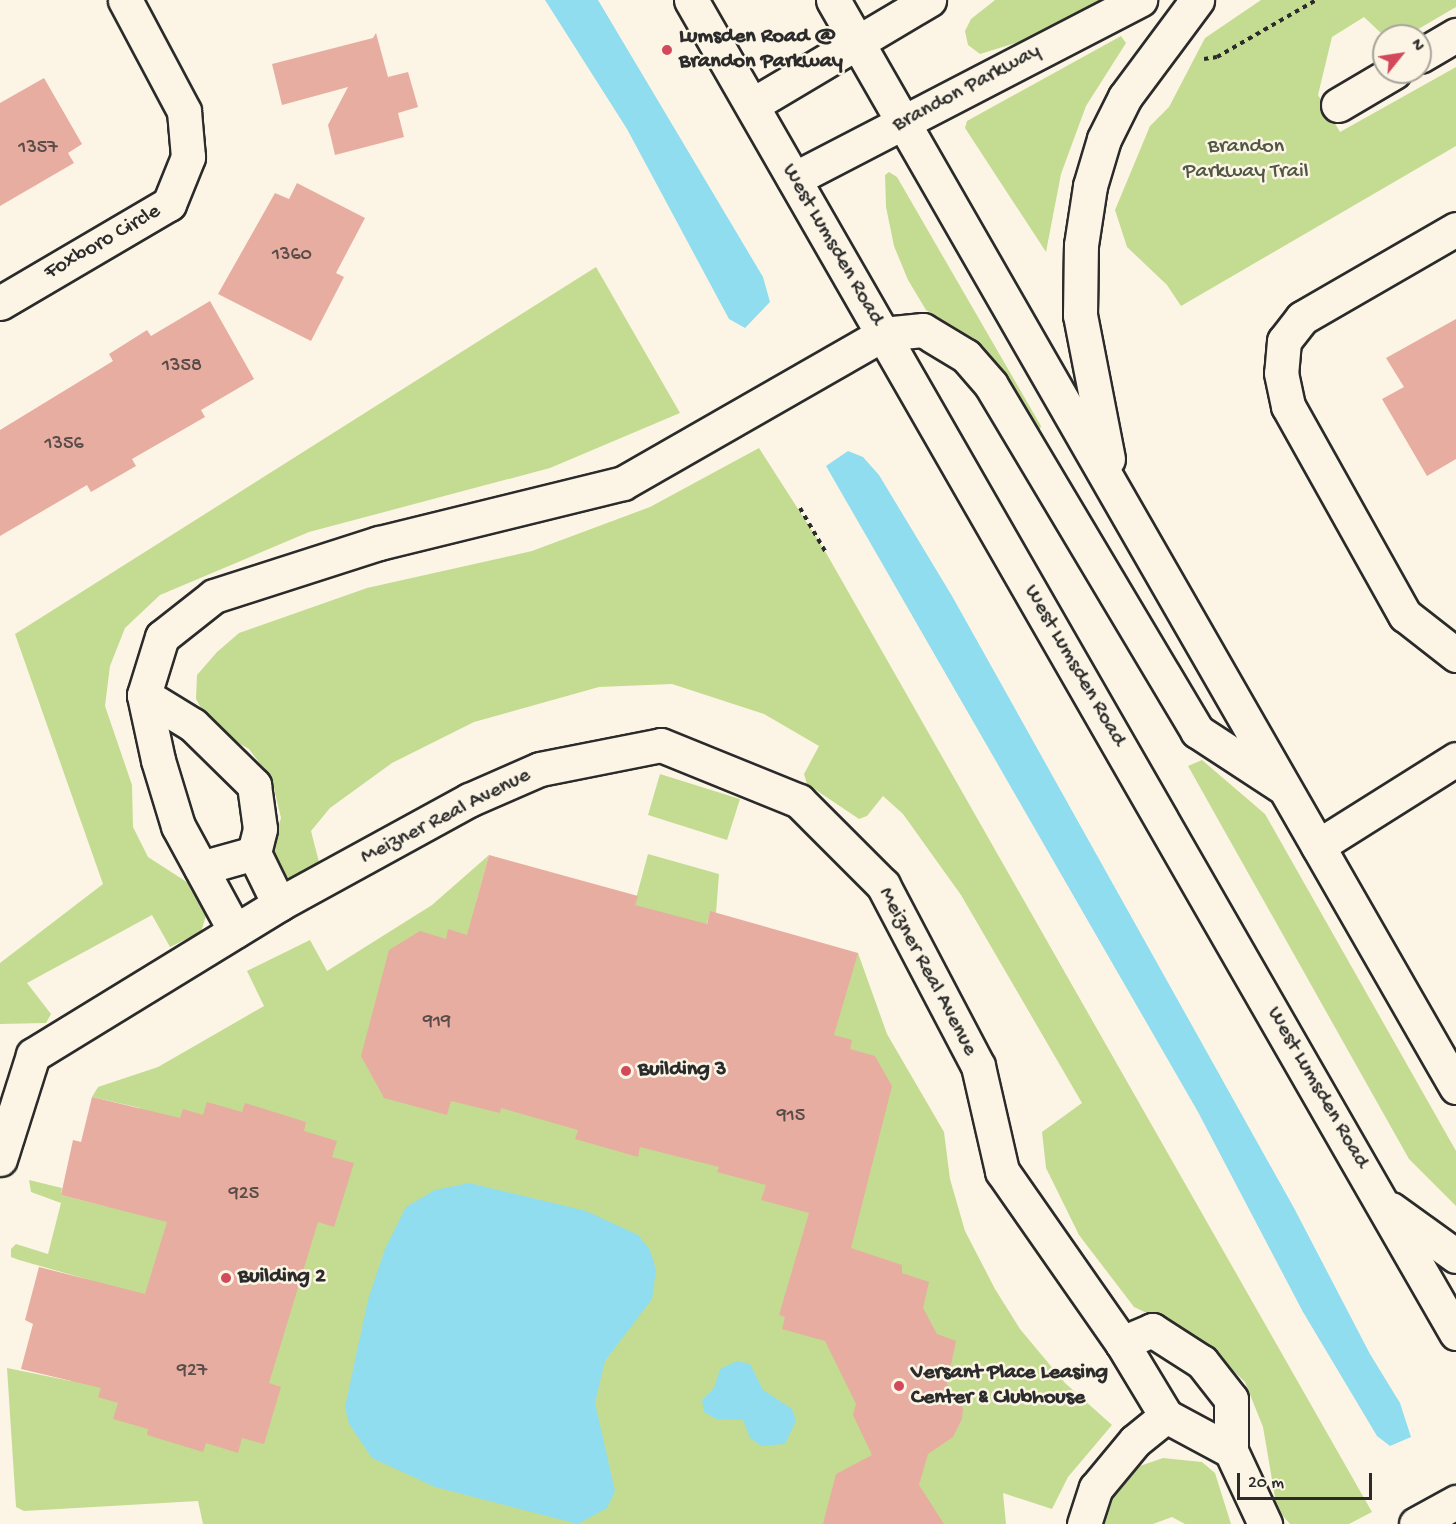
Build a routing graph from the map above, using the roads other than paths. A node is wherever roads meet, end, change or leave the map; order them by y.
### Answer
1 (125, 0) edge
2 (691, 0) edge
3 (833, 0) edge
4 (929, 0) edge
5 (1140, 0) edge
6 (1197, 0) edge
7 (1456, 35) edge
8 (857, 43) junction
9 (1432, 49) edge
10 (1374, 84) edge
11 (752, 105) junction
12 (1338, 105) dead end
13 (903, 123) junction
14 (794, 179) junction
15 (1456, 230) edge
16 (0, 303) edge
17 (883, 334) junction
18 (1115, 490) junction
19 (1456, 655) edge
20 (144, 695) junction
21 (1456, 759) edge
22 (1285, 789) junction
23 (1318, 846) junction
24 (254, 853) junction
25 (201, 868) junction
26 (279, 904) junction
27 (236, 931) junction
28 (1456, 1087) edge
29 (0, 1159) edge
30 (1383, 1203) junction
31 (1456, 1256) edge
32 (1456, 1334) edge
33 (1122, 1343) junction
34 (1166, 1416) junction
35 (1231, 1451) junction
36 (1456, 1502) edge
37 (1084, 1524) edge
38 (1265, 1524) edge
39 (1416, 1524) edge

1 - 16 main road, Foxboro Circle
2 - 11 main road, West Lumsden Road
3 - 8 main road
4 - 8 main road
5 - 13 main road, Brandon Parkway
6 - 18 main road
7 - 9 main road
8 - 11 main road
8 - 13 main road
10 - 12 main road
11 - 14 main road, West Lumsden Road
13 - 14 main road, Brandon Parkway
13 - 18 main road
14 - 17 main road, West Lumsden Road
15 - 19 main road
17 - 20 main road
17 - 22 main road
17 - 30 main road, West Lumsden Road
18 - 22 main road
20 - 24 main road
20 - 25 main road
21 - 23 main road
22 - 23 main road
23 - 28 main road
24 - 25 main road
24 - 26 main road
25 - 27 main road
26 - 27 main road, Meizner Real Avenue
26 - 33 main road, Meizner Real Avenue
27 - 29 main road, Meizner Real Avenue
30 - 31 main road
30 - 32 main road, West Lumsden Road
33 - 34 main road, Meizner Real Avenue
33 - 35 main road
34 - 35 main road
34 - 37 main road
35 - 38 main road
36 - 39 main road

